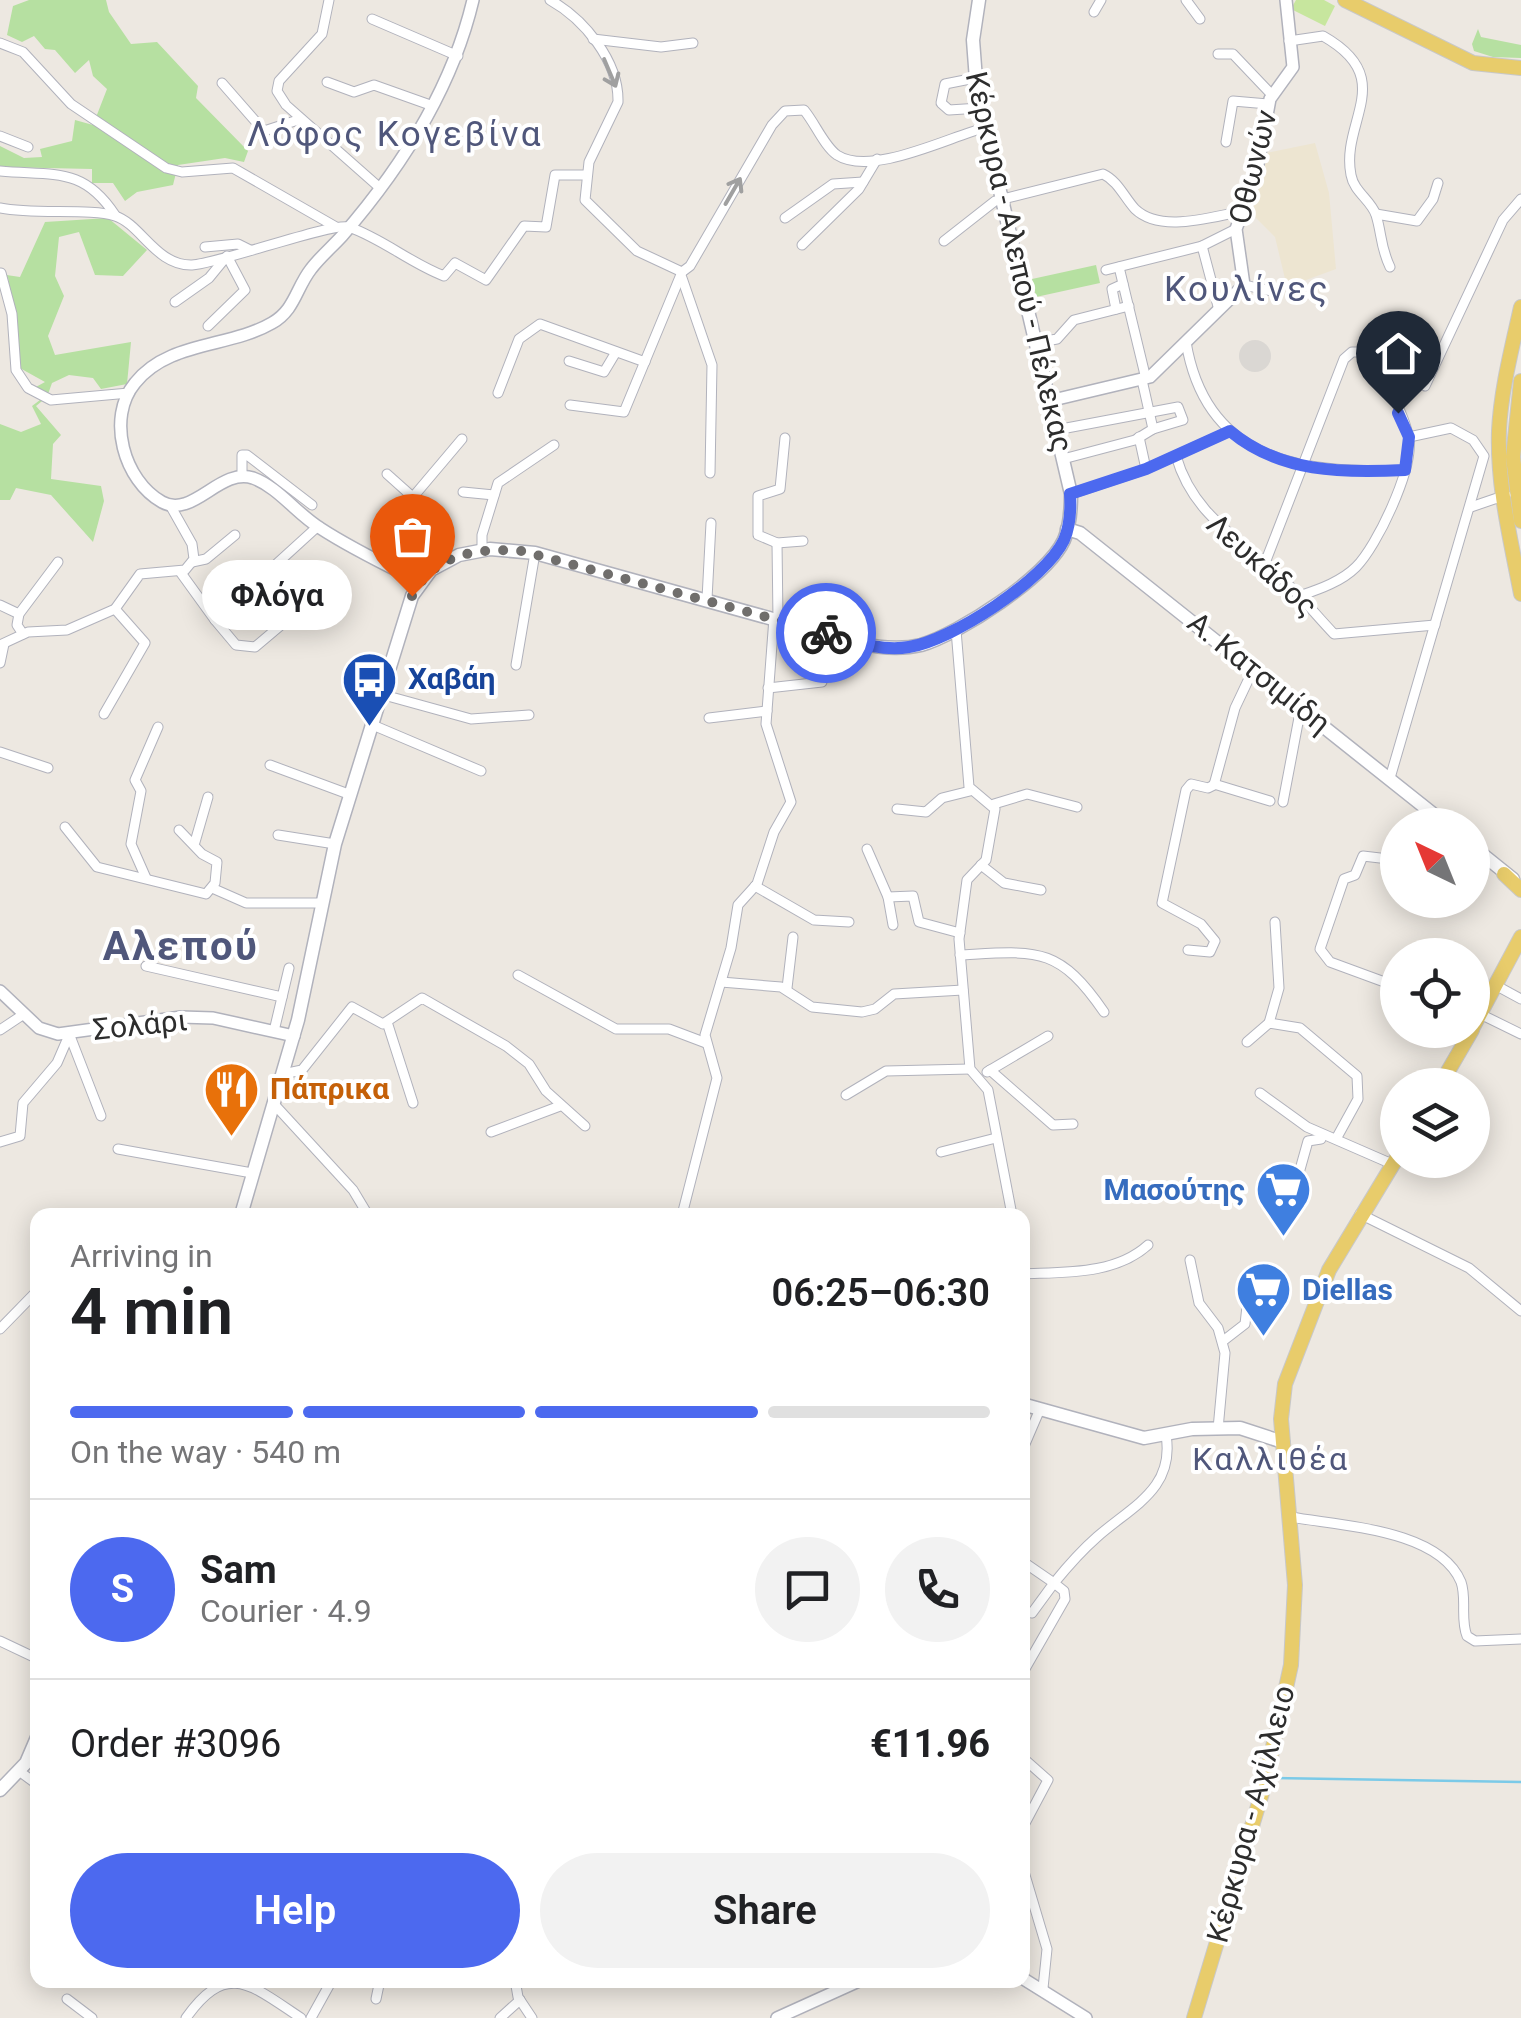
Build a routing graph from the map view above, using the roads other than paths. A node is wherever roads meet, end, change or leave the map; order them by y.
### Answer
1 (329, 0) edge
2 (473, 0) edge
3 (550, 0) edge
4 (979, 0) edge
5 (1101, 0) edge
6 (1186, 0) edge
7 (1286, 0) edge
8 (1345, 0) edge
9 (1094, 12) dead end
10 (372, 19) dead end
11 (1200, 19) dead end
12 (592, 38) junction
13 (1289, 41) junction
14 (692, 43) dead end
15 (0, 44) edge
16 (1218, 54) dead end
17 (458, 56) junction
18 (1521, 68) edge
19 (975, 78) junction
20 (328, 82) dead end
21 (222, 83) dead end
22 (1270, 100) junction
23 (433, 106) junction
24 (980, 108) junction
25 (301, 119) junction
26 (984, 128) junction
27 (0, 136) edge
28 (1226, 142) dead end
29 (28, 146) dead end
30 (878, 159) junction
31 (0, 171) edge
32 (585, 175) junction
33 (863, 182) junction
34 (1438, 183) dead end
35 (380, 188) junction
36 (1000, 199) junction
37 (1521, 200) edge
38 (0, 208) edge
39 (1244, 211) junction
40 (1376, 214) junction
41 (115, 215) junction
42 (785, 218) dead end
43 (342, 227) junction
44 (1236, 229) junction
45 (944, 241) dead end
46 (802, 245) dead end
47 (1202, 246) junction
48 (205, 247) dead end
49 (250, 250) junction
50 (227, 256) junction
51 (1119, 266) junction
52 (1390, 267) dead end
53 (1106, 270) dead end
54 (2, 273) edge
55 (682, 275) junction
56 (486, 280) junction
57 (1124, 284) junction
58 (1244, 285) junction
59 (498, 288) dead end
60 (1276, 292) dead end
61 (176, 302) dead end
62 (1129, 306) junction
63 (1521, 307) edge
64 (1116, 309) junction
65 (1219, 310) junction
66 (208, 326) dead end
67 (1186, 342) junction
68 (1034, 344) junction
69 (616, 352) junction
70 (569, 362) dead end
71 (645, 362) junction
72 (1144, 380) junction
73 (1521, 380) edge
74 (1425, 386) dead end
75 (128, 393) junction
76 (498, 393) dead end
77 (1049, 401) junction
78 (570, 405) dead end
79 (1150, 414) junction
80 (1153, 429) junction
81 (1056, 430) junction
82 (1230, 431) junction
83 (1139, 437) junction
84 (1409, 437) junction
85 (785, 438) dead end
86 (462, 439) dead end
87 (554, 445) dead end
88 (1176, 456) junction
89 (1063, 459) junction
90 (1303, 466) junction
91 (1146, 469) junction
92 (1405, 470) junction
93 (710, 473) dead end
94 (387, 474) dead end
95 (242, 476) junction
96 (463, 492) dead end
97 (1070, 494) junction
98 (1510, 494) junction
99 (494, 496) junction
100 (414, 497) junction
101 (170, 505) junction
102 (312, 505) dead end
103 (1471, 507) junction
104 (1521, 522) edge
105 (711, 523) dead end
106 (317, 527) junction
107 (1067, 529) junction
108 (236, 536) dead end
109 (804, 541) dead end
110 (778, 544) junction
111 (482, 550) junction
112 (535, 553) junction
113 (448, 560) junction
114 (58, 562) dead end
115 (192, 562) junction
116 (1264, 562) junction
117 (180, 573) junction
118 (338, 578) dead end
119 (420, 582) junction
120 (1521, 594) edge
121 (1302, 596) junction
122 (707, 599) junction
123 (0, 605) edge
124 (114, 610) junction
125 (19, 614) junction
126 (776, 619) junction
127 (214, 620) junction
128 (1435, 625) junction
129 (956, 630) junction
130 (22, 634) junction
131 (2, 645) edge
132 (0, 664) edge
133 (516, 665) dead end
134 (1253, 670) junction
135 (822, 682) dead end
136 (768, 688) junction
137 (384, 695) junction
138 (1301, 707) junction
139 (767, 710) junction
140 (104, 714) dead end
141 (529, 715) dead end
142 (709, 718) dead end
143 (158, 726) dead end
144 (375, 726) junction
145 (0, 752) edge
146 (270, 765) dead end
147 (48, 768) dead end
148 (481, 770) dead end
149 (1390, 778) junction
150 (1214, 784) junction
151 (970, 791) junction
152 (351, 796) junction
153 (208, 797) dead end
154 (1270, 801) dead end
155 (1283, 802) dead end
156 (994, 804) junction
157 (1077, 806) dead end
158 (897, 808) dead end
159 (1426, 808) edge
160 (65, 827) dead end
161 (179, 830) dead end
162 (278, 834) dead end
163 (195, 842) junction
164 (335, 844) junction
165 (867, 849) dead end
166 (1380, 858) dead end
167 (1490, 860) joint
168 (981, 865) junction
169 (1521, 871) edge
170 (1504, 874) junction
171 (146, 878) junction
172 (1521, 881) edge
173 (755, 886) junction
174 (212, 888) junction
175 (1041, 890) dead end
176 (1521, 890) edge
177 (888, 898) junction
178 (322, 903) junction
179 (849, 922) dead end
180 (1275, 922) dead end
181 (892, 925) dead end
182 (960, 932) junction
183 (1521, 937) edge
184 (793, 938) dead end
185 (1188, 950) dead end
186 (1521, 952) edge
187 (960, 955) junction
188 (146, 966) dead end
189 (289, 968) dead end
190 (518, 975) dead end
191 (1380, 980) edge
192 (721, 982) junction
193 (1497, 986) junction
194 (787, 988) junction
195 (963, 990) junction
196 (0, 991) edge
197 (1490, 995) edge
198 (282, 996) junction
199 (1521, 999) edge
200 (1104, 1012) dead end
201 (24, 1014) junction
202 (1490, 1018) edge
203 (387, 1022) junction
204 (1268, 1023) junction
205 (0, 1030) edge
206 (274, 1031) junction
207 (70, 1034) junction
208 (1521, 1034) edge
209 (294, 1036) junction
210 (1048, 1036) dead end
211 (1246, 1042) dead end
212 (706, 1043) junction
213 (970, 1069) junction
214 (985, 1073) junction
215 (282, 1074) junction
216 (1260, 1093) dead end
217 (846, 1095) dead end
218 (273, 1103) junction
219 (413, 1103) dead end
220 (560, 1106) junction
221 (101, 1116) dead end
222 (1073, 1124) dead end
223 (584, 1126) dead end
224 (490, 1132) dead end
225 (996, 1138) junction
226 (0, 1142) edge
227 (1340, 1142) junction
228 (118, 1149) dead end
229 (942, 1152) dead end
230 (1380, 1155) edge
231 (1300, 1172) dead end
232 (252, 1174) junction
233 (1383, 1178) edge
234 (242, 1208) edge
235 (364, 1208) edge
236 (684, 1208) edge
237 (1011, 1208) edge
238 (1360, 1214) junction
239 (1148, 1245) dead end
240 (1190, 1260) dead end
241 (1251, 1271) dead end
242 (1030, 1274) edge
243 (30, 1298) edge
244 (1521, 1310) edge
245 (0, 1329) edge
246 (1223, 1341) junction
247 (1030, 1406) edge
248 (1040, 1409) junction
249 (1218, 1429) junction
250 (1030, 1433) edge
251 (1166, 1435) junction
252 (1283, 1442) junction
253 (1290, 1516) junction
254 (1030, 1566) edge
255 (1054, 1583) junction
256 (1032, 1613) dead end
257 (1521, 1639) edge
258 (0, 1641) edge
259 (30, 1654) edge
260 (1030, 1655) edge
261 (30, 1751) edge
262 (1030, 1764) edge
263 (20, 1771) junction
264 (30, 1779) edge
265 (0, 1790) edge
266 (1030, 1814) edge
267 (1030, 1892) edge
268 (1030, 1982) edge
269 (214, 1988) edge
270 (246, 1988) edge
271 (328, 1988) edge
272 (378, 1988) edge
273 (517, 1988) edge
274 (838, 1988) edge
275 (1043, 1988) junction
276 (67, 1999) dead end
277 (376, 2000) dead end
278 (520, 2000) junction
279 (781, 2017) edge
280 (92, 2018) edge
281 (186, 2018) edge
282 (301, 2018) edge
283 (311, 2018) edge
284 (500, 2018) edge
285 (532, 2018) edge
286 (1086, 2018) edge
287 (1194, 2018) edge

1 - 25 street
2 - 17 street
3 - 12 street
4 - 19 main road, Κέρκυρα - Αλεπού - Πέλεκας
5 - 9 street
6 - 11 street
7 - 13 street, Οθωνών
8 - 18 main road
10 - 17 street
12 - 14 street
12 -> 32 street
13 - 22 street, Οθωνών
13 - 40 street
15 - 43 street
16 - 22 street
17 - 23 street
19 - 24 main road, Κέρκυρα - Αλεπού - Πέλεκας
19 - 24 street
20 - 23 street
21 - 25 street
22 - 28 street
22 - 39 street, Οθωνών
23 - 35 street
24 - 26 main road, Κέρκυρα - Αλεπού - Πέλεκας
25 - 35 street
26 - 30 street
26 - 36 main road, Κέρκυρα - Αλεπού - Πέλεκας
27 - 29 street
30 - 33 street
55 -> 30 street
31 - 41 street
32 - 55 street
32 - 56 street
33 - 42 street
33 - 46 street
34 - 40 street
35 - 43 street
36 - 39 street
36 - 45 street
36 - 68 main road, Κέρκυρα - Αλεπού - Πέλεκας
37 - 74 street
38 - 41 street
39 - 44 street, Οθωνών
40 - 52 street
41 - 50 street
43 - 49 street
43 - 56 street
43 - 75 street
44 - 47 street
44 - 58 street, Οθωνών
47 - 51 street
47 - 65 street
48 - 49 street
49 - 50 street
50 - 61 street
50 - 66 street
51 - 53 street
51 - 57 street
54 - 75 street
55 - 71 street
55 - 93 street
56 - 59 street
57 - 62 street
57 - 64 street
58 - 60 street
58 - 65 street
62 - 64 street
62 - 72 street
63 - 98 main road
64 - 68 street
65 - 67 street
67 - 72 street
67 - 82 street
68 - 77 main road, Κέρκυρα - Αλεπού - Πέλεκας
69 - 70 street
69 - 71 street
69 - 76 street
71 - 78 street
72 - 77 street
72 - 79 street
73 - 98 main road
75 - 101 street
77 - 81 main road, Κέρκυρα - Αλεπού - Πέλεκας
79 - 80 street
79 - 80 street
79 - 81 street
80 - 83 street
81 - 89 main road, Κέρκυρα - Αλεπού - Πέλεκας
82 - 88 street
82 - 90 street
83 - 89 street
83 - 91 street
84 - 90 street
84 - 92 street
84 - 103 street
85 - 110 street
86 - 100 street
87 - 99 street
88 - 91 street
88 - 116 street, Λευκάδος
89 - 97 main road, Κέρκυρα - Αλεπού - Πέλεκας
90 - 92 street
90 - 116 street
91 - 97 street
92 - 121 street
94 - 100 street
95 - 101 street
95 - 102 street
95 - 106 street
96 - 99 street
97 - 107 main road, Κέρκυρα - Αλεπού - Πέλεκας
98 - 103 street
98 - 104 main road
98 - 120 main road
99 - 111 street
100 - 113 street
101 - 115 street
103 - 128 street
105 - 122 street
106 - 119 street
106 - 127 street
107 - 129 main road
107 - 134 main road, Α. Κατσιμίδη
108 - 115 street
109 - 110 street
110 - 126 street
111 - 112 main road
111 - 113 main road
112 - 122 main road
112 - 133 street
113 - 119 main road
114 - 125 street
115 - 117 street
116 - 121 street, Λευκάδος
117 - 124 street
117 - 127 street
118 - 127 street
119 - 137 main road
121 - 128 street, Λευκάδος
122 - 126 main road
123 - 125 street
124 - 130 street
124 - 140 street
125 - 130 street
126 - 129 main road
126 - 136 street
128 - 149 street
129 - 151 street
130 - 131 street
131 - 132 street
134 - 138 main road, Α. Κατσιμίδη
134 - 150 street
135 - 136 street
136 - 139 street
137 - 141 street
137 - 144 main road
138 - 149 main road, Α. Κατσιμίδη
138 - 155 street
139 - 142 street
139 - 173 street
143 - 171 street
144 - 148 street
144 - 152 main road
145 - 147 street
146 - 152 street
149 - 159 main road, Α. Κατσιμίδη
150 - 154 street
150 - 185 street
151 - 156 street
151 - 158 street
152 - 164 main road
153 - 163 street
156 - 157 street
156 - 168 street
160 - 171 street
161 - 163 street
162 - 164 street
163 - 174 street
164 - 178 main road
165 - 177 street
166 - 191 street
167 - 169 main road
167 - 170 main road
168 - 175 street
168 - 182 street
170 - 172 main road
170 - 176 main road
171 - 174 street
173 - 179 street
173 - 192 street
174 - 178 street
177 - 181 street
177 - 182 street
178 - 209 main road
180 - 204 street
182 - 187 street
183 - 193 main road
184 - 194 street
186 - 193 main road
187 - 195 street
187 - 200 street
188 - 198 street
189 - 198 street
190 - 212 street
192 - 194 street
192 - 212 street
193 - 197 main road
193 - 199 street
194 - 195 street
195 - 213 street
196 - 201 street, Σολάρι
198 - 206 street
201 - 205 street
201 - 207 street, Σολάρι
202 - 208 street
203 - 215 street
203 - 219 street
203 - 220 street
204 - 211 street
204 - 227 street
206 - 207 street, Σολάρι
206 - 209 street, Σολάρι
207 - 221 street
207 - 226 street
209 - 215 main road
210 - 214 street
212 - 236 street
213 - 214 street
213 - 217 street
214 - 222 street
214 - 225 street
215 - 218 main road
216 - 227 street
218 - 232 main road
218 - 235 street
220 - 223 street
220 - 224 street
225 - 229 street
225 - 237 street
227 - 230 street
227 - 231 street
228 - 232 street
232 - 234 main road
233 - 238 main road, Κέρκυρα - Αχίλλειο
238 - 244 street
238 - 252 main road, Κέρκυρα - Αχίλλειο
239 - 242 street
240 - 246 street
241 - 246 street
243 - 245 street
246 - 249 street
247 - 248 main road
248 - 250 street
248 - 251 main road
249 - 251 main road
249 - 252 main road
251 - 255 street
252 - 253 main road, Κέρκυρα - Αχίλλειο
253 - 257 street
253 - 287 main road, Κέρκυρα - Αχίλλειο
254 - 255 street
255 - 256 street
255 - 260 street
258 - 259 street
261 - 263 main road
262 - 266 street
263 - 264 street
263 - 265 main road
267 - 275 street
268 - 275 street
269 - 281 street
270 - 282 street
271 - 283 street
272 - 277 street
273 - 278 street
274 - 279 street
275 - 286 street
276 - 280 street
278 - 284 street
278 - 285 street

